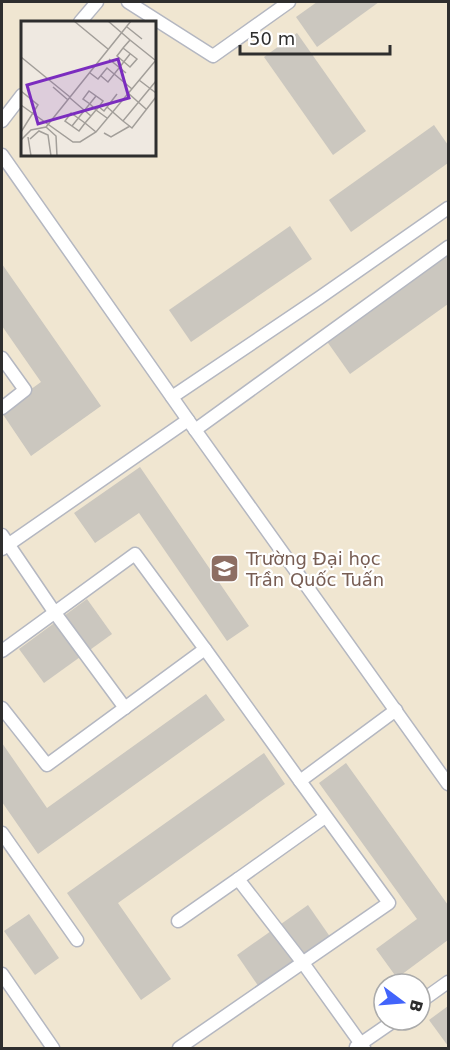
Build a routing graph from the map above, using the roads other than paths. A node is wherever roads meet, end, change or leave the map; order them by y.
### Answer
1 (97, 2) edge
2 (128, 2) edge
3 (289, 2) edge
4 (81, 21) edge
5 (21, 96) edge
6 (2, 121) edge
7 (2, 154) edge
8 (448, 207) edge
9 (448, 247) edge
10 (2, 358) edge
11 (172, 397) junction
12 (2, 408) edge
13 (192, 425) junction
14 (4, 543) edge
15 (55, 613) junction
16 (205, 649) junction
17 (2, 651) edge
18 (2, 708) edge
19 (125, 708) junction
20 (396, 710) junction
21 (300, 781) junction
22 (448, 784) edge
23 (325, 818) junction
24 (2, 834) edge
25 (238, 879) junction
26 (178, 921) dead end
27 (77, 940) dead end
28 (303, 963) junction
29 (2, 974) edge
30 (448, 982) edge
31 (432, 993) edge
32 (379, 1032) edge
33 (360, 1047) edge
34 (53, 1048) edge
35 (179, 1048) edge

1 - 4 lane
2 - 3 lane
5 - 6 lane
7 - 11 lane
8 - 11 lane
9 - 13 lane
10 - 12 lane
11 - 13 lane
13 - 14 lane
13 - 20 lane
14 - 15 lane
15 - 16 lane
15 - 17 lane
15 - 19 lane
16 - 19 lane
16 - 21 lane
18 - 19 lane
20 - 21 lane
20 - 22 lane
21 - 23 lane
23 - 25 lane
23 - 28 lane
24 - 27 lane
25 - 26 lane
25 - 28 lane
28 - 33 lane
28 - 35 lane
29 - 34 lane
30 - 31 lane
32 - 33 lane

